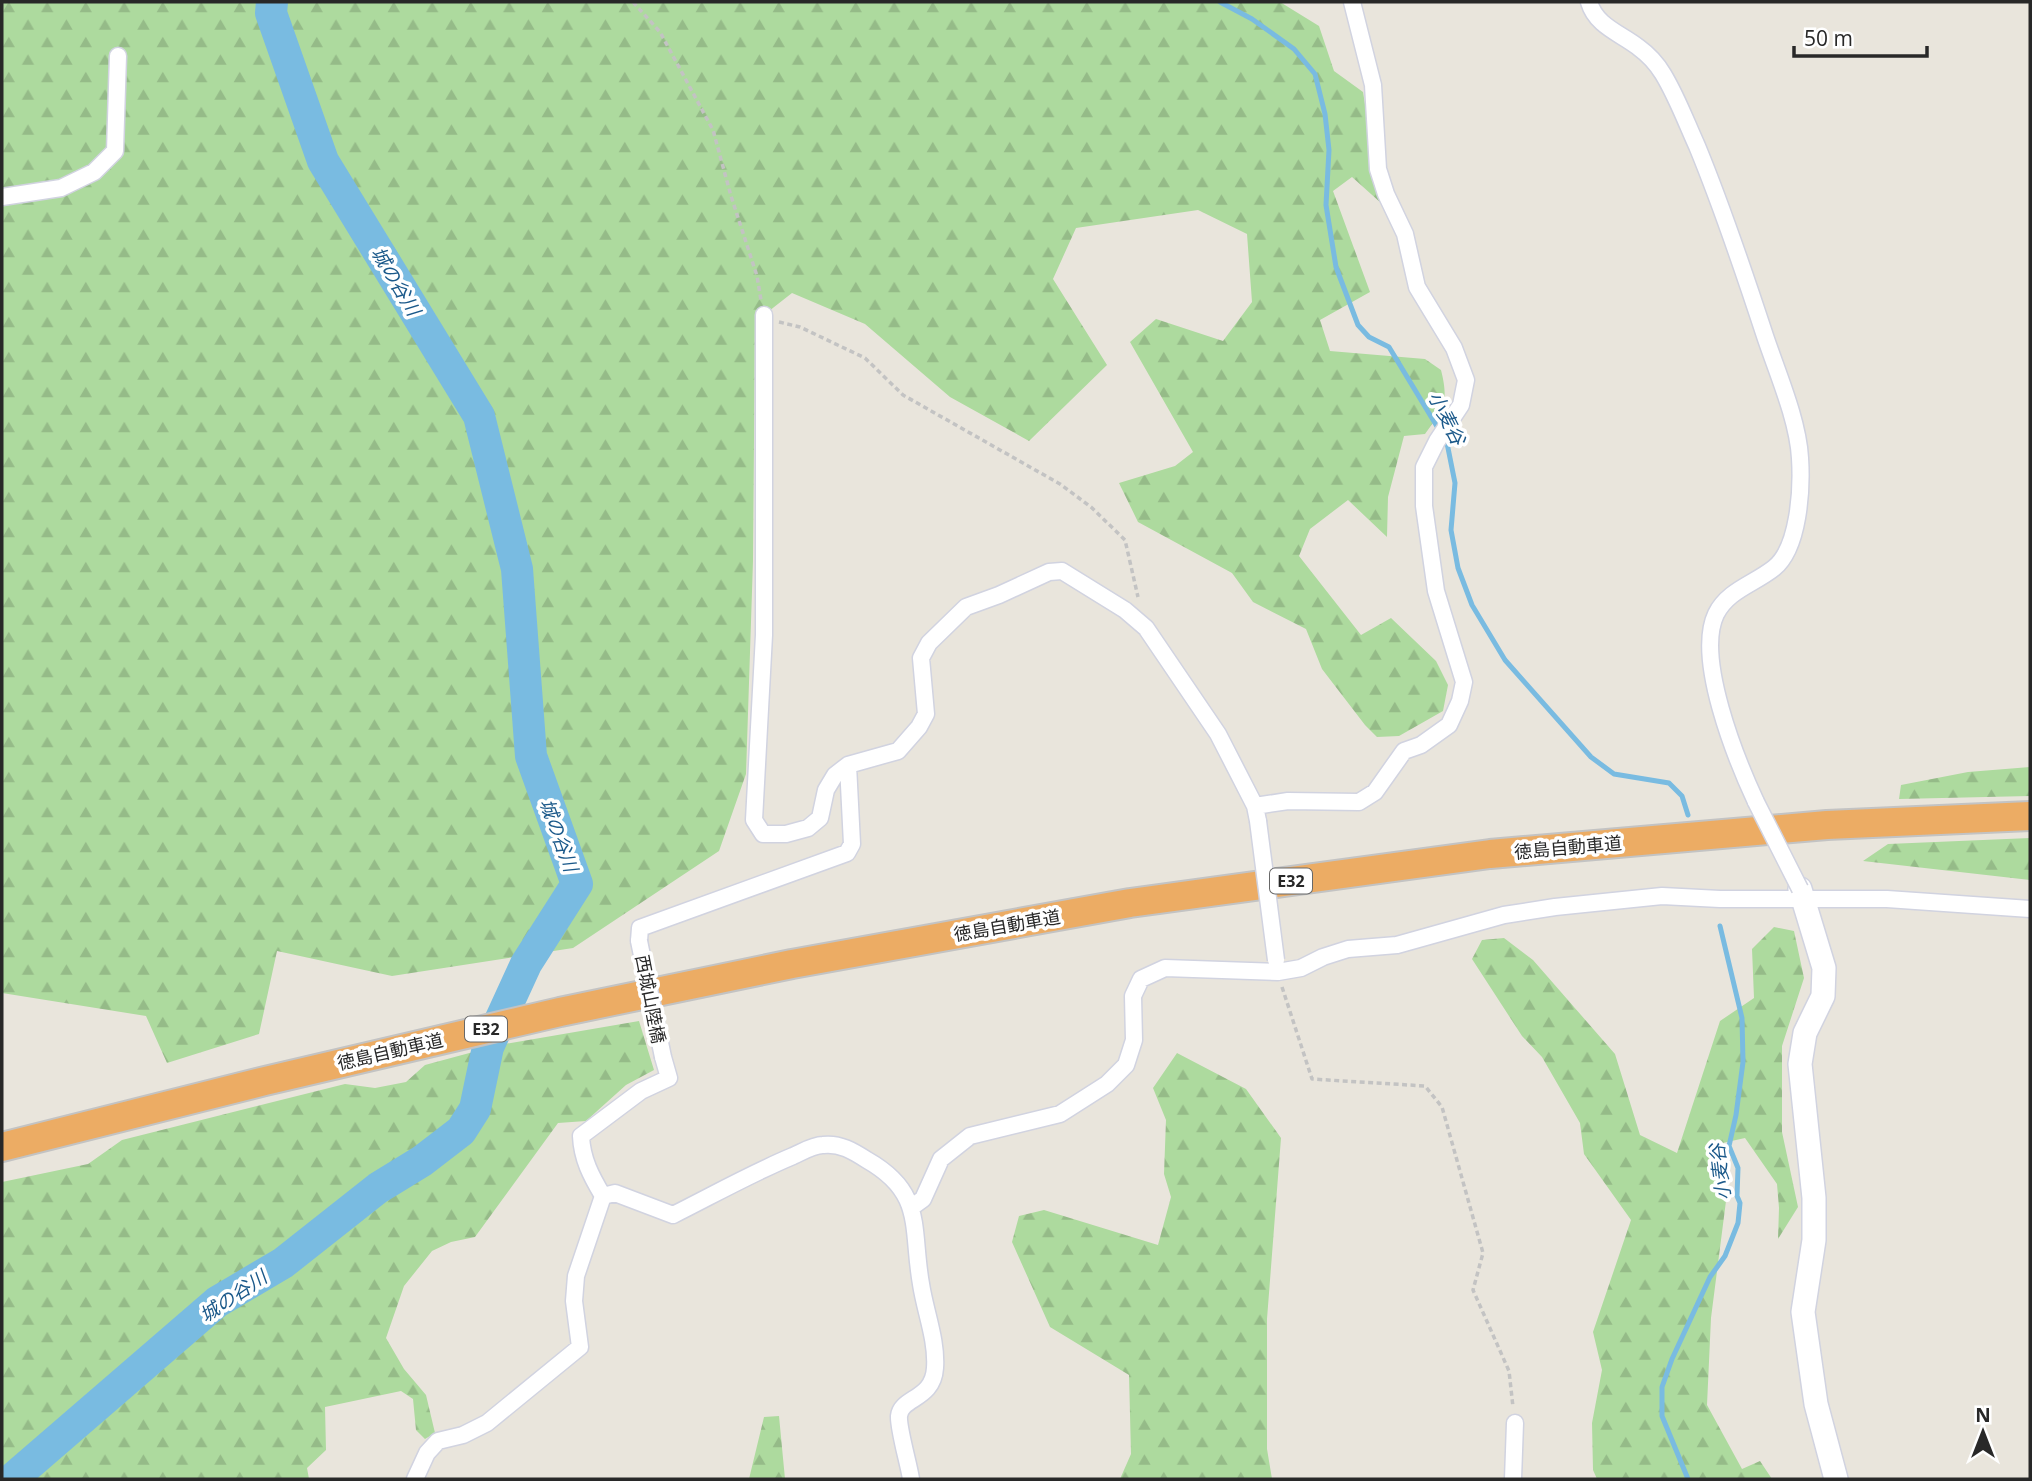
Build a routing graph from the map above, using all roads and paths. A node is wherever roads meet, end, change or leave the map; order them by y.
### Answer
1 (633, 2) edge
2 (1352, 2) edge
3 (1589, 2) edge
4 (118, 56) dead end
5 (2, 197) edge
6 (764, 315) junction
7 (1146, 605) dead end
8 (848, 765) junction
9 (1256, 813) junction
10 (2030, 816) edge
11 (1802, 895) junction
12 (2030, 909) edge
13 (1277, 966) junction
14 (2, 1147) edge
15 (603, 1196) junction
16 (912, 1207) junction
17 (1514, 1423) joint
18 (415, 1479) edge
19 (911, 1479) edge
20 (1513, 1479) edge
21 (1836, 1479) edge

1 - 6 path
2 - 9 street
3 - 11 street, bridge
4 - 5 street
6 - 7 path
6 - 8 street
8 - 9 street
8 - 15 street, 西城山陸橋, bridge
9 - 13 street, bridge
10 - 14 highway, 徳島自動車道 / E32
11 - 12 street
11 - 13 street
11 - 21 street
13 - 16 street
13 - 17 path
15 - 16 street
15 - 18 street
16 - 19 street
17 - 20 street

